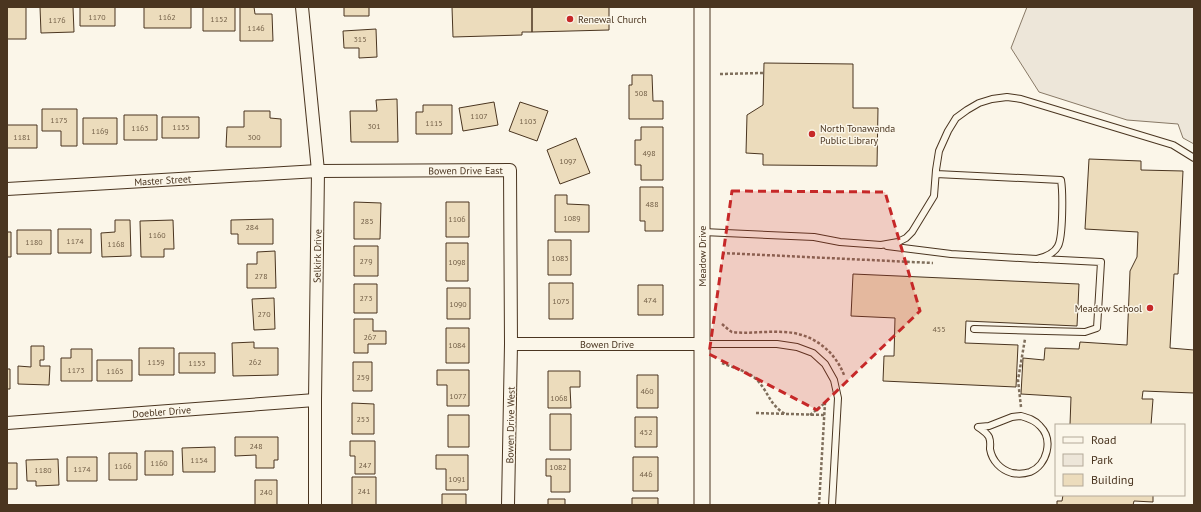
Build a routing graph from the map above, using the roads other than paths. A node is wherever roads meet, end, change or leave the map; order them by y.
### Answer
1 (302, 7) edge
2 (702, 7) edge
3 (1194, 158) edge
4 (318, 171) junction
5 (936, 174) junction
6 (7, 189) edge
7 (702, 232) junction
8 (881, 245) junction
9 (1037, 259) junction
10 (974, 329) dead end
11 (511, 344) junction
12 (702, 344) junction
13 (315, 400) junction
14 (1021, 416) joint
15 (7, 423) edge
16 (315, 505) edge
17 (508, 505) edge
18 (702, 505) edge
19 (832, 505) edge

1 - 4 street, Selkirk Drive
2 - 7 street, Meadow Drive
3 - 5 lane
4 - 6 street, Master Street
4 - 11 street, Bowen Drive East
4 - 13 street, Selkirk Drive
5 - 8 lane
5 - 9 lane
7 - 8 lane
7 - 12 street, Meadow Drive
8 - 9 lane
9 - 10 lane
11 - 12 street, Bowen Drive
11 - 17 street, Bowen Drive West
12 - 18 street, Meadow Drive
12 - 19 lane
13 - 15 street, Doebler Drive
13 - 16 street, Selkirk Drive
14 - 14 lane

